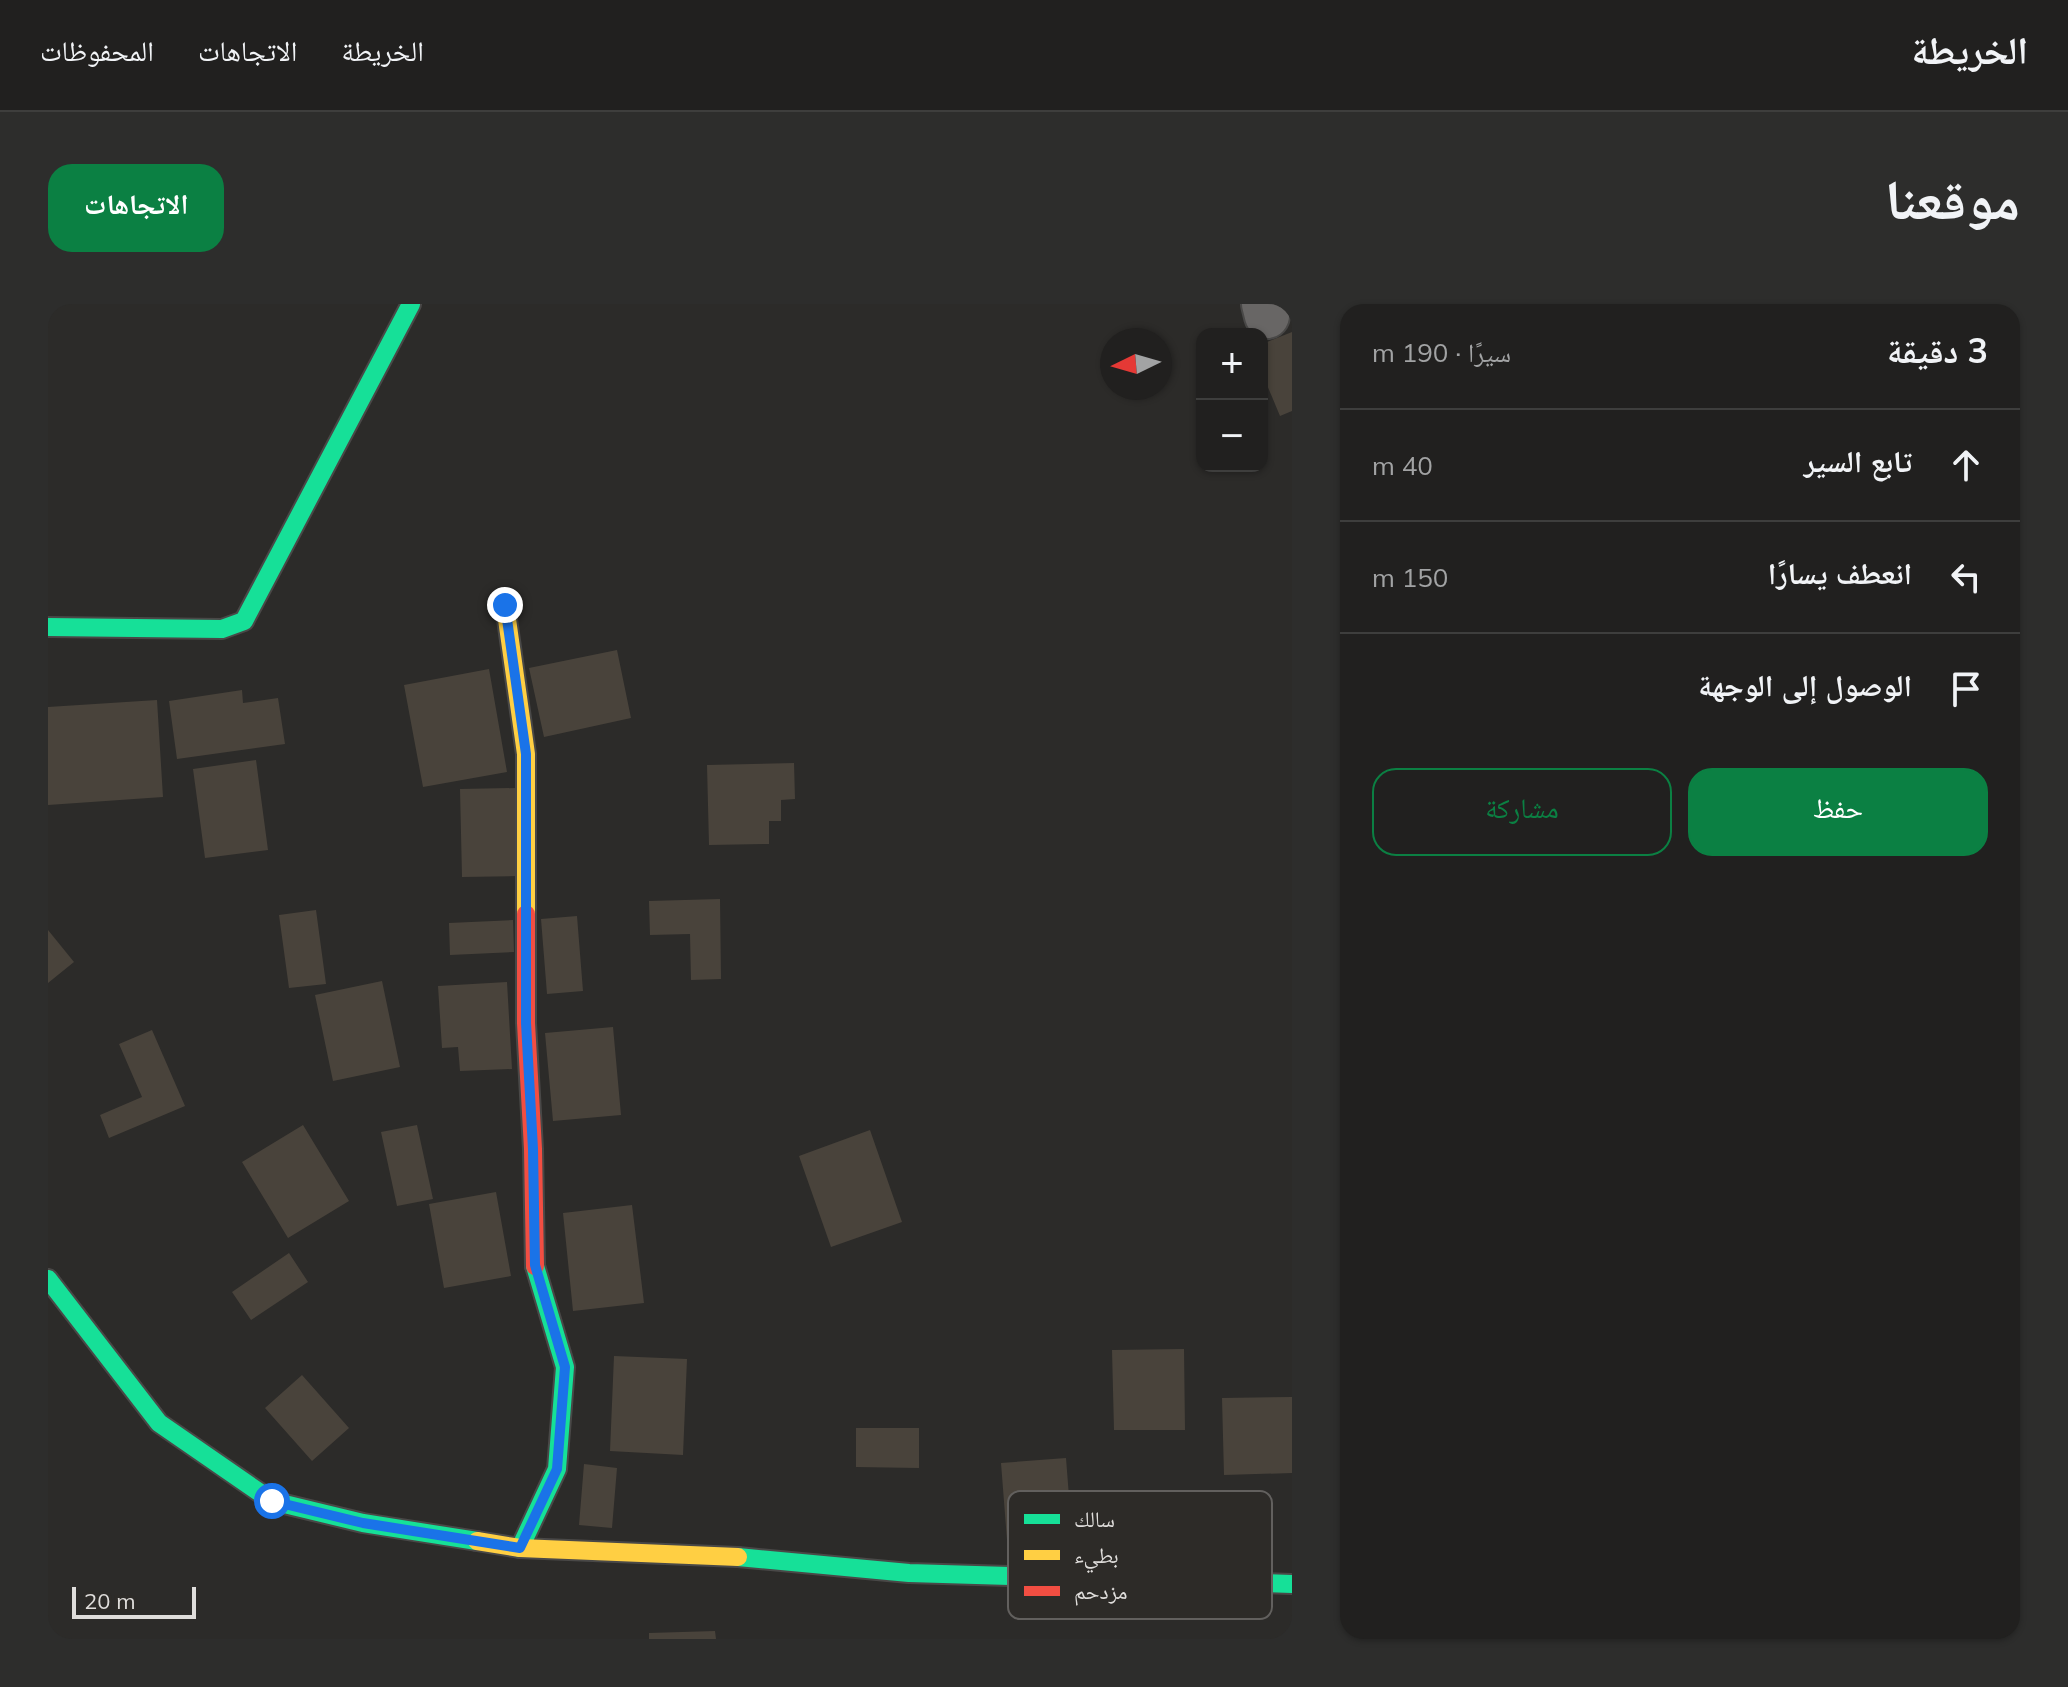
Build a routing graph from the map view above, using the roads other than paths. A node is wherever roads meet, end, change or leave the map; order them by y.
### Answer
1 (411, 304) edge
2 (505, 605) dead end
3 (48, 627) edge
4 (48, 1279) edge
5 (520, 1548) junction
6 (1008, 1576) edge
7 (1272, 1583) edge
8 (1292, 1584) edge

1 - 3 street
2 - 5 street
4 - 5 street
5 - 6 street
7 - 8 street

